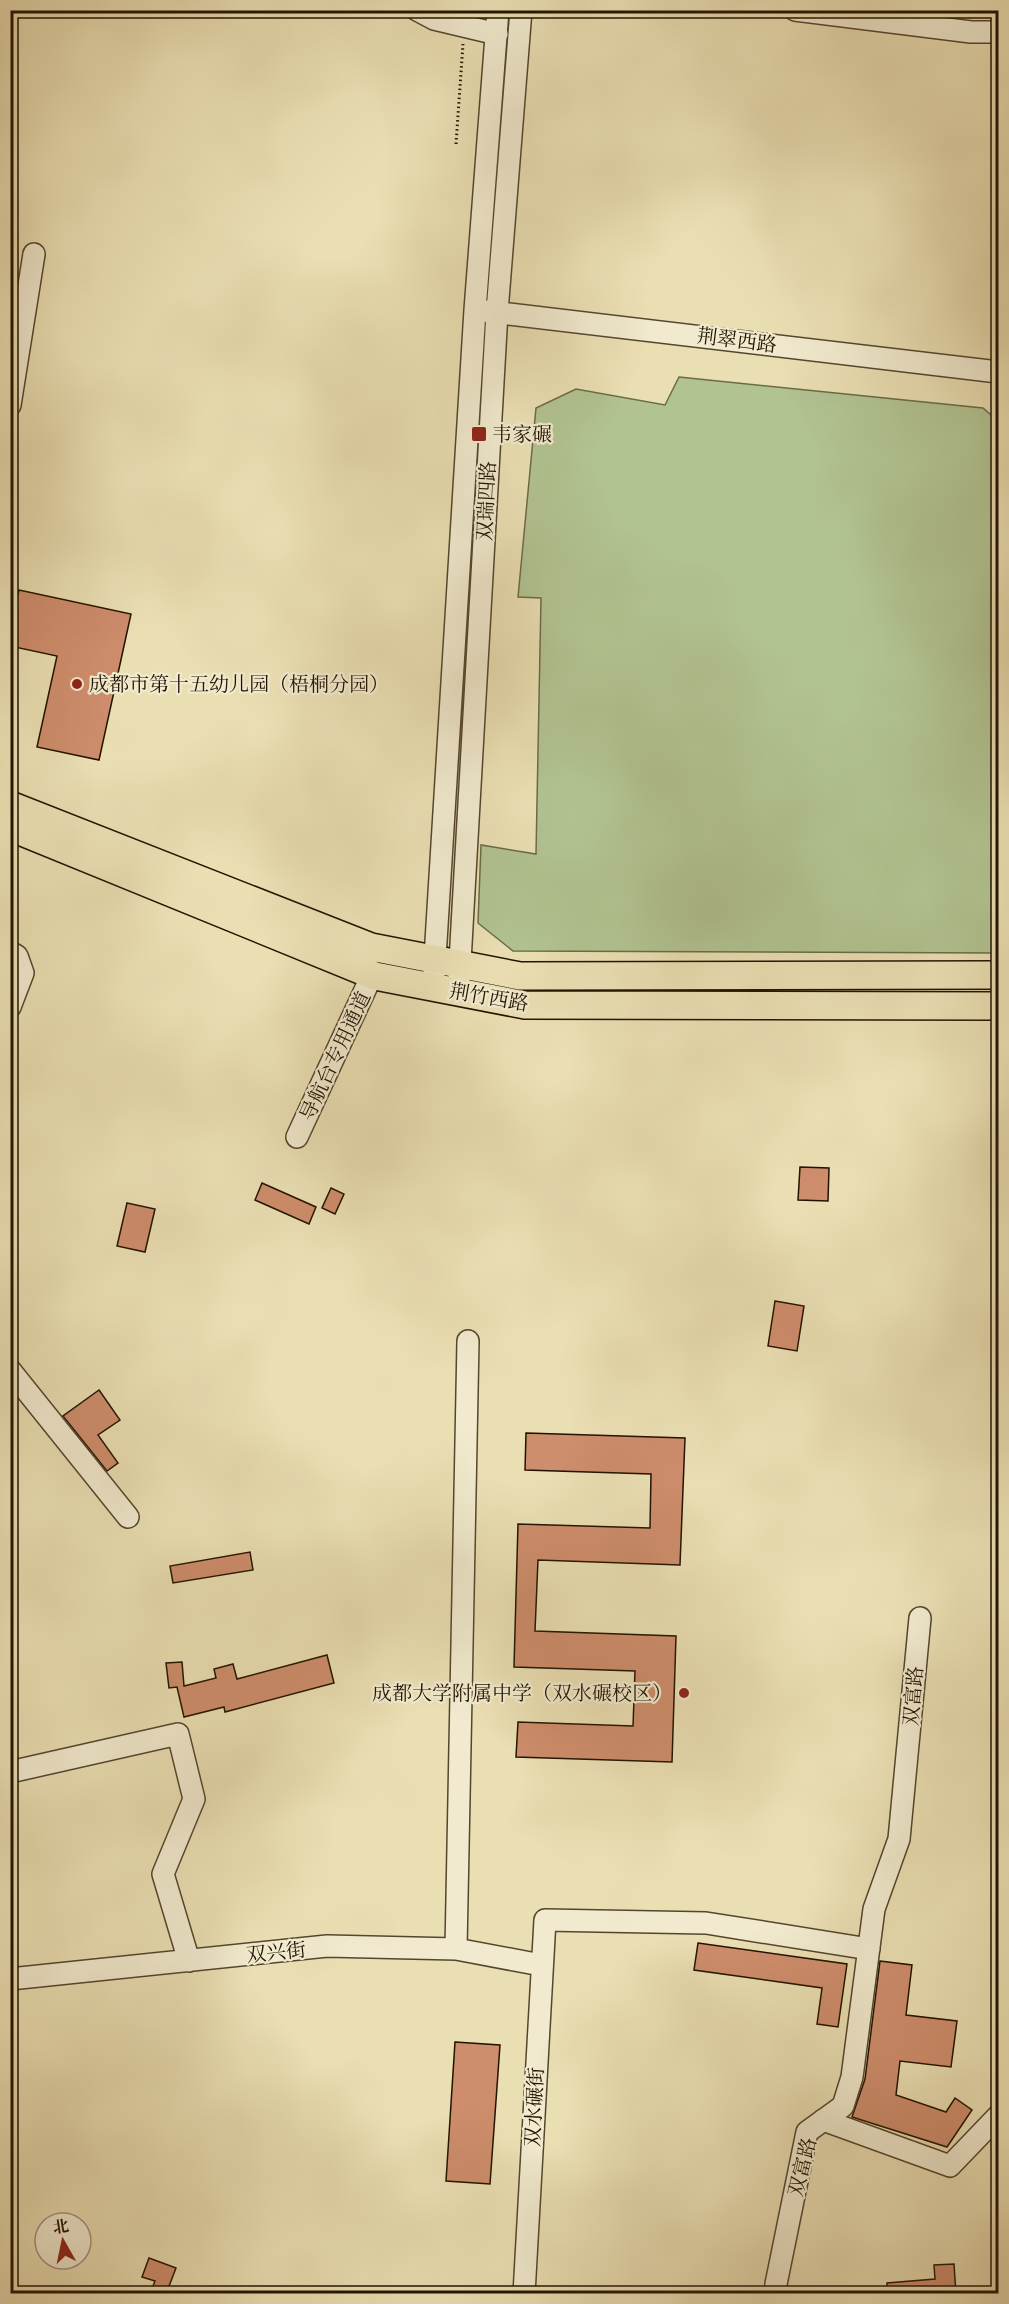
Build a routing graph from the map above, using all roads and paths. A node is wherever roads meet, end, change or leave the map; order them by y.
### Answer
1 (417, 10) edge
2 (498, 10) edge
3 (521, 10) edge
4 (795, 10) edge
5 (464, 27) junction
6 (999, 32) edge
7 (497, 34) junction
8 (456, 144) dead end
9 (34, 254) dead end
10 (475, 310) junction
11 (497, 312) junction
12 (999, 372) edge
13 (10, 405) edge
14 (10, 805) edge
15 (10, 827) edge
16 (10, 952) edge
17 (447, 962) junction
18 (372, 975) junction
19 (999, 975) edge
20 (446, 990) junction
21 (999, 1006) edge
22 (10, 1007) edge
23 (297, 1137) dead end
24 (468, 1341) dead end
25 (10, 1370) edge
26 (128, 1517) dead end
27 (920, 1618) dead end
28 (10, 1772) edge
29 (456, 1949) junction
30 (869, 1949) junction
31 (189, 1961) junction
32 (541, 1965) junction
33 (10, 1979) edge
34 (999, 2116) edge
35 (823, 2120) junction
36 (524, 2294) edge
37 (777, 2294) edge

1 - 5 street
2 - 7 street, 双瑞四路
3 - 11 street, 双瑞四路
4 - 6 street
5 - 7 street
5 - 8 path
7 - 10 street, 双瑞四路
9 - 13 street
10 - 11 street, 荆翠西路
10 - 17 street, 双瑞四路
11 - 12 street, 荆翠西路
11 - 17 street, 双瑞四路
14 - 17 main road, 荆竹西路
15 - 18 main road, 荆竹西路
16 - 22 street
17 - 19 main road, 荆竹西路
17 - 20 street, 双瑞四路
18 - 20 main road, 荆竹西路
18 - 23 street, 导航台专用通道
20 - 21 main road, 荆竹西路
24 - 29 street
25 - 26 street
27 - 30 street, 双富路
28 - 31 street
29 - 31 street, 双兴街
29 - 32 street, 双兴街
30 - 32 street, 双水碾街
30 - 35 street, 双富路
31 - 33 street, 双兴街
32 - 36 street, 双水碾街
34 - 35 street
35 - 37 street, 双富路

